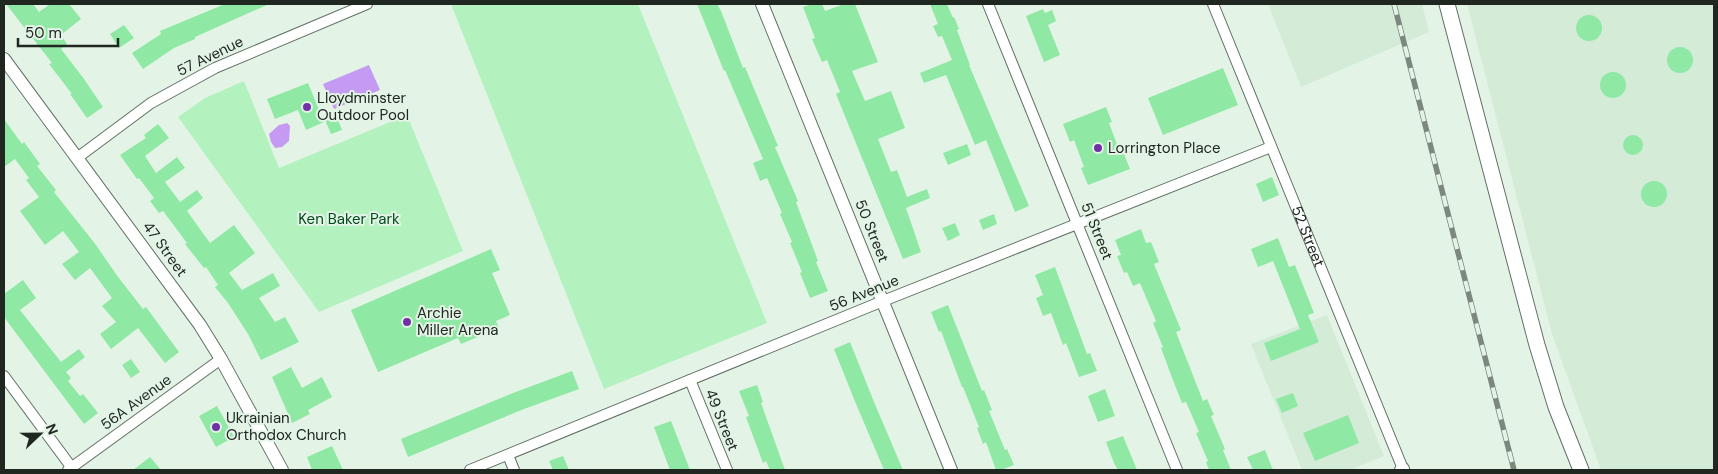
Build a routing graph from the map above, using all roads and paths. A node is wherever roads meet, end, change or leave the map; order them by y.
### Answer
1 (367, 4) edge
2 (762, 4) edge
3 (988, 4) edge
4 (1213, 4) edge
5 (1446, 4) edge
6 (4, 59) edge
7 (1271, 147) junction
8 (77, 158) junction
9 (1078, 225) junction
10 (883, 301) junction
11 (221, 359) junction
12 (4, 376) edge
13 (690, 380) junction
14 (508, 455) junction
15 (70, 469) edge
16 (282, 470) edge
17 (470, 470) edge
18 (514, 470) edge
19 (727, 470) edge
20 (951, 470) edge
21 (1177, 470) edge
22 (1402, 470) edge
23 (1581, 470) edge

1 - 8 street, 57 Avenue
2 - 10 street, 50 Street
3 - 9 street, 51 Street
4 - 7 street, 52 Street
5 - 23 main road
6 - 8 street, 47 Street
7 - 9 street, 56 Avenue
7 - 22 street, 52 Street
8 - 11 street, 47 Street
9 - 10 street, 56 Avenue
9 - 21 street, 51 Street
10 - 13 street, 56 Avenue
10 - 20 street, 50 Street
11 - 15 street, 56A Avenue
11 - 16 street, 47 Street
12 - 15 street
13 - 14 street, 56 Avenue
13 - 19 street, 49 Street
14 - 17 street, 56 Avenue
14 - 18 street

